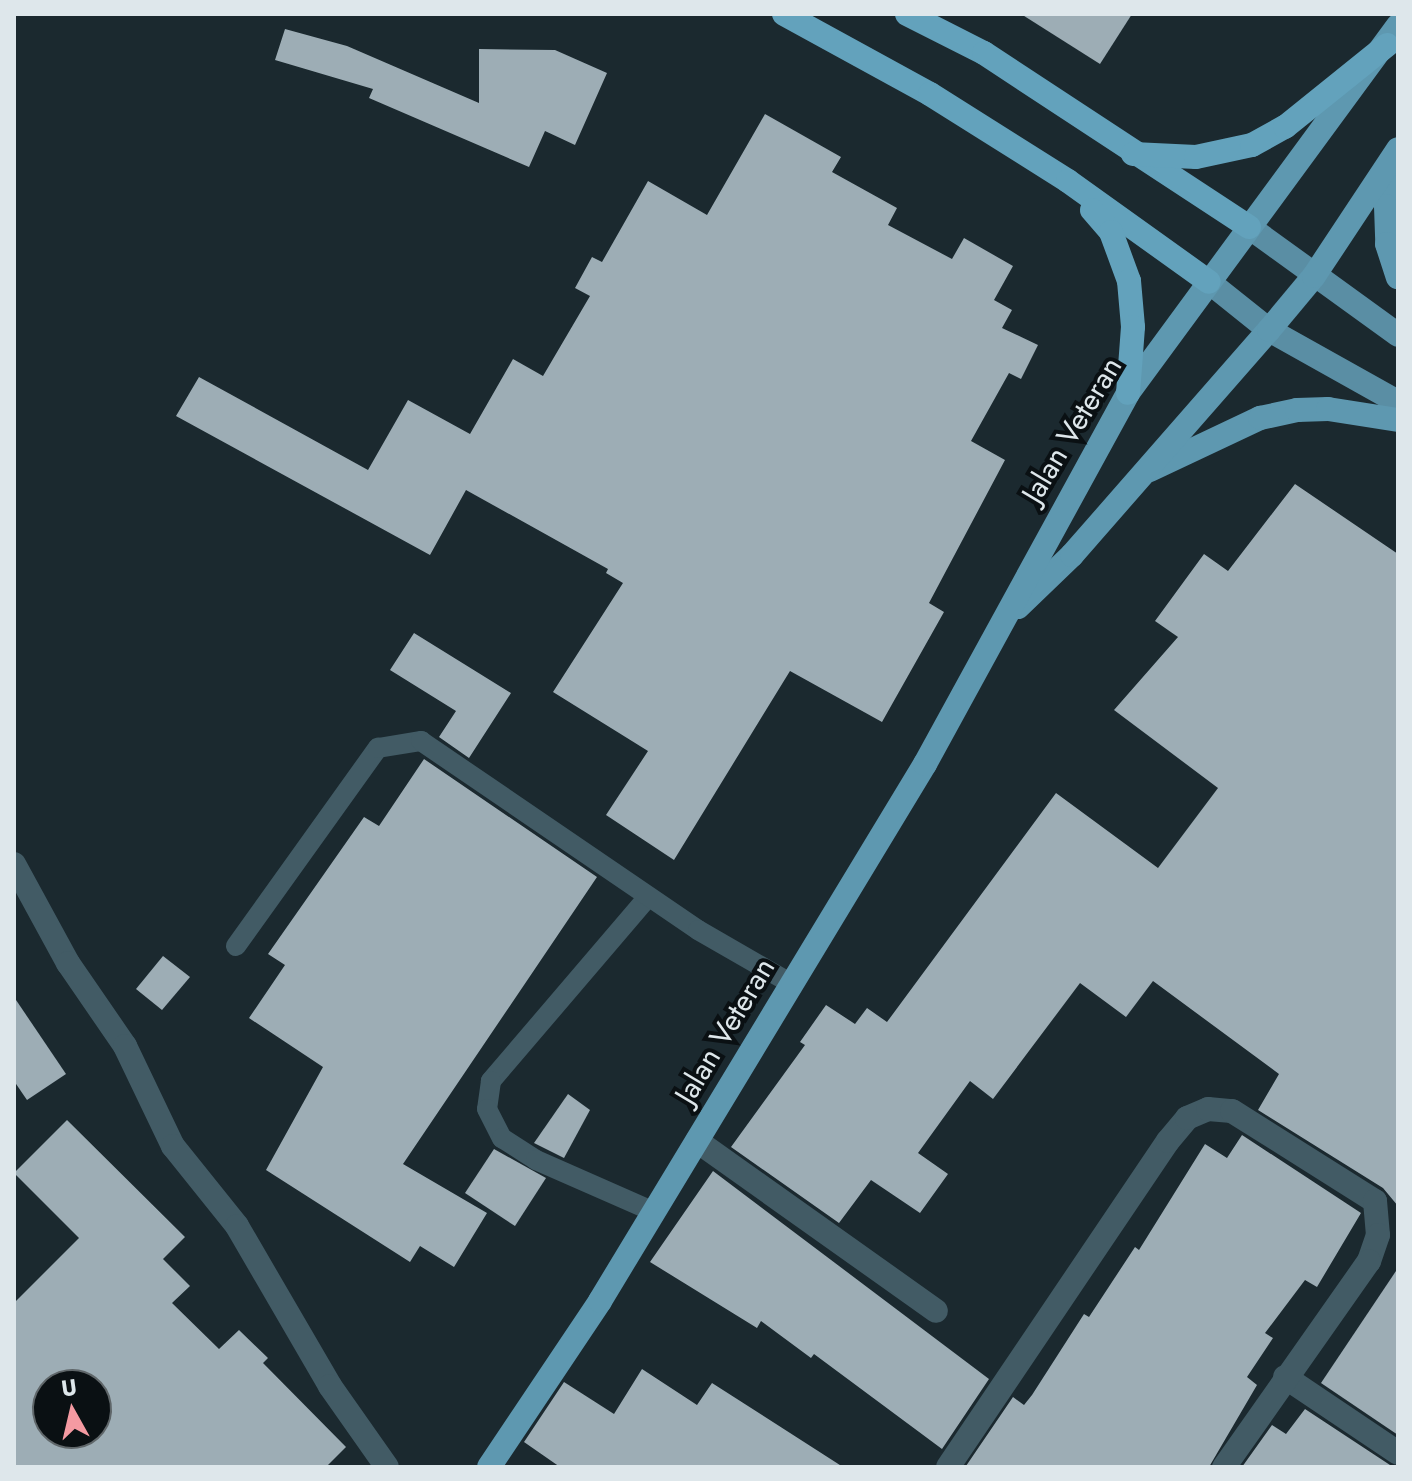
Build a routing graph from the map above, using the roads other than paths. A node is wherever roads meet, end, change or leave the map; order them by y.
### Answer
1 (784, 14) edge
2 (907, 14) edge
3 (1392, 36) edge
4 (1398, 149) edge
5 (1130, 154) junction
6 (1398, 172) edge
7 (1068, 181) junction
8 (1249, 227) junction
9 (1314, 276) junction
10 (1398, 277) edge
11 (1209, 282) junction
12 (1269, 330) junction
13 (1398, 335) edge
14 (1128, 393) junction
15 (1398, 402) edge
16 (1398, 420) edge
17 (1140, 474) junction
18 (1004, 619) junction
19 (14, 864) edge
20 (648, 897) junction
21 (236, 946) dead end
22 (790, 983) junction
23 (697, 1141) junction
24 (652, 1211) junction
25 (936, 1311) dead end
26 (1285, 1377) junction
27 (1398, 1453) edge
28 (387, 1467) edge
29 (489, 1467) edge
30 (948, 1467) edge
31 (1224, 1467) edge

1 - 7 highway
2 - 5 highway
3 - 5 highway
3 - 8 highway, Jalan Veteran
4 - 9 highway, Jalan Veteran
5 - 8 highway
6 - 10 highway
7 - 11 highway
7 - 14 highway
8 - 9 main road
8 - 11 highway, Jalan Veteran
9 - 12 highway, Jalan Veteran
9 - 13 main road
11 - 12 main road
11 - 14 highway, Jalan Veteran
12 - 15 main road
12 - 17 highway, Jalan Veteran
14 - 18 highway, Jalan Veteran
16 - 17 highway
17 - 18 highway, Jalan Veteran
18 - 22 highway, Jalan Veteran
19 - 28 street
20 - 21 lane
20 - 22 lane
20 - 24 lane
22 - 23 highway, Jalan Veteran
23 - 24 highway, Jalan Veteran
23 - 25 street
24 - 29 highway, Jalan Veteran
26 - 27 street
26 - 30 street
26 - 31 street

